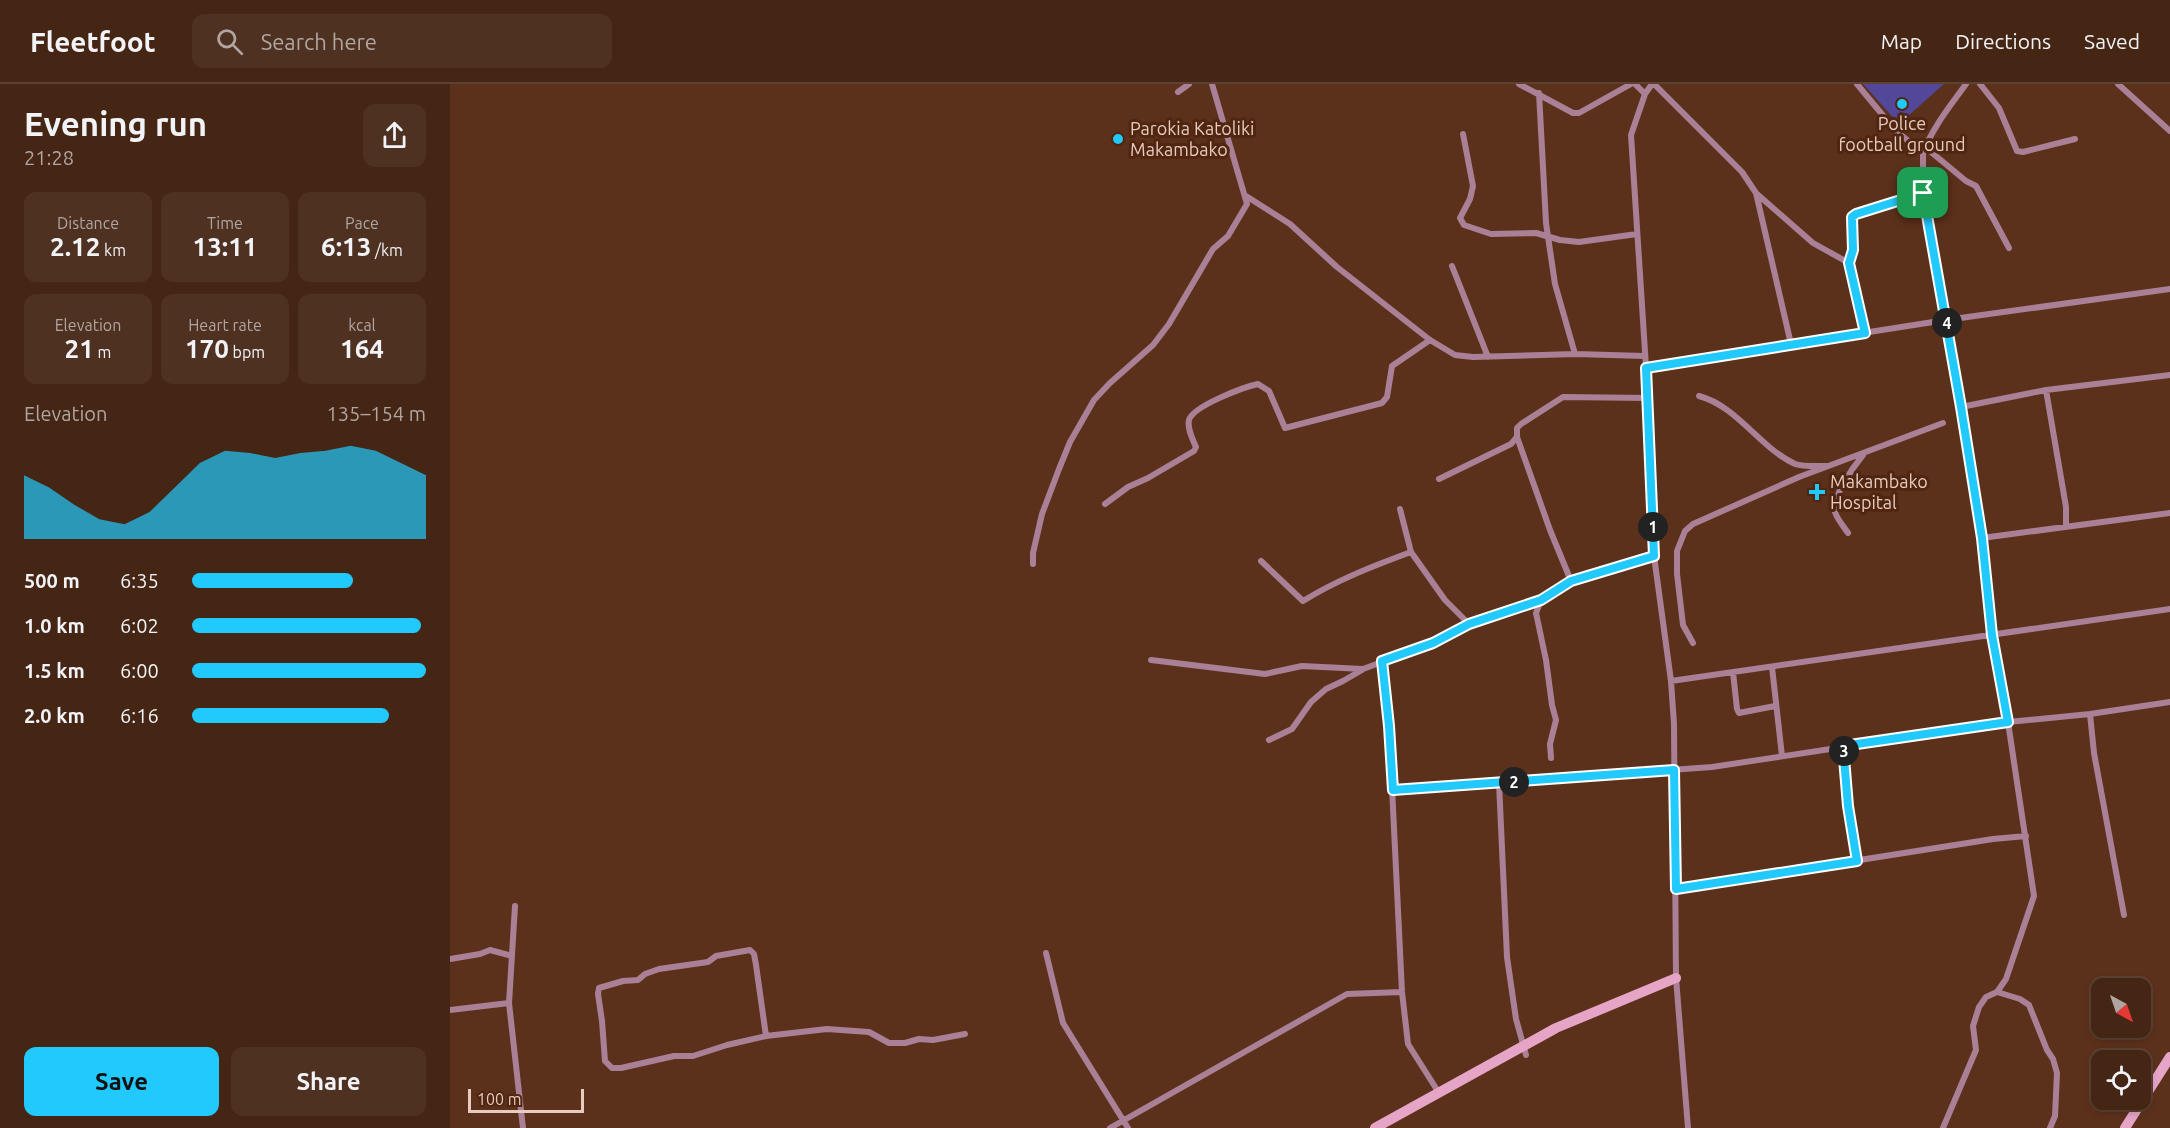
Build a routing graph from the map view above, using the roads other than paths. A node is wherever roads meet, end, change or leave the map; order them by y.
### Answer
1 (1190, 84) edge
2 (1212, 84) edge
3 (1519, 84) edge
4 (1633, 84) edge
5 (1653, 84) edge
6 (1857, 84) edge
7 (1966, 84) edge
8 (1980, 84) edge
9 (2118, 84) edge
10 (1178, 92) dead end
11 (1539, 93) junction
12 (1645, 94) junction
13 (2170, 130) edge
14 (1463, 134) dead end
15 (2075, 139) dead end
16 (1924, 150) junction
17 (1923, 193) junction
18 (1756, 194) junction
19 (1246, 196) junction
20 (1637, 234) junction
21 (1549, 236) junction
22 (2009, 248) dead end
23 (1849, 263) junction
24 (1452, 266) dead end
25 (2170, 288) edge
26 (1946, 320) junction
27 (1865, 333) junction
28 (1430, 340) junction
29 (1791, 344) junction
30 (1575, 354) junction
31 (1645, 356) junction
32 (1488, 357) junction
33 (1646, 368) junction
34 (2170, 375) edge
35 (2046, 390) junction
36 (1699, 396) dead end
37 (1648, 398) junction
38 (1961, 407) junction
39 (1944, 423) dead end
40 (1517, 437) junction
41 (1863, 454) junction
42 (1832, 466) junction
43 (1439, 479) dead end
44 (1105, 504) dead end
45 (1400, 509) dead end
46 (2170, 513) edge
47 (2066, 526) junction
48 (1848, 533) dead end
49 (1982, 538) junction
50 (1411, 552) junction
51 (1654, 556) junction
52 (1261, 561) dead end
53 (1033, 564) dead end
54 (1571, 581) junction
55 (1541, 600) junction
56 (2170, 609) edge
57 (1469, 624) junction
58 (1992, 635) junction
59 (1693, 643) dead end
60 (1151, 660) dead end
61 (1382, 661) junction
62 (1772, 667) junction
63 (1362, 669) junction
64 (1733, 672) junction
65 (1671, 681) junction
66 (2170, 702) edge
67 (1775, 706) junction
68 (2090, 714) junction
69 (2008, 722) junction
70 (2022, 723) dead end
71 (1269, 740) dead end
72 (1843, 746) junction
73 (1782, 756) junction
74 (1551, 758) dead end
75 (1674, 770) junction
76 (1499, 783) junction
77 (1393, 790) junction
78 (2026, 836) junction
79 (1857, 861) junction
80 (1676, 889) junction
81 (515, 906) dead end
82 (2124, 915) dead end
83 (1047, 953) dead end
84 (512, 956) junction
85 (450, 958) edge
86 (1676, 978) junction
87 (1402, 992) junction
88 (1997, 992) junction
89 (509, 1003) junction
90 (450, 1010) edge
91 (965, 1034) dead end
92 (766, 1036) junction
93 (1525, 1050) junction
94 (2170, 1057) edge
95 (1439, 1093) junction
96 (1126, 1125) edge
97 (523, 1128) edge
98 (1110, 1128) edge
99 (1375, 1128) edge
100 (1688, 1128) edge
101 (1943, 1128) edge
102 (2050, 1128) edge
103 (2125, 1128) edge

1 - 10 street
2 - 19 street
3 - 11 street
4 - 11 street
4 - 12 street
5 - 12 street
5 - 18 street
6 - 16 street
7 - 16 street
8 - 15 street
9 - 13 street
11 - 21 street
12 - 20 street
14 - 21 street
16 - 17 street
16 - 22 street
17 - 23 street
17 - 26 street
18 - 23 street
18 - 29 street
19 - 28 street
19 - 53 street
20 - 21 street
20 - 31 street
21 - 30 street
23 - 27 street
24 - 32 street
25 - 26 street
26 - 27 street
26 - 38 street
27 - 29 street
28 - 32 street
28 - 44 street
29 - 33 street
30 - 31 street
30 - 32 street
31 - 33 street
33 - 37 street
34 - 35 street
35 - 38 street
35 - 47 street
36 - 42 street
37 - 40 street
37 - 51 street
38 - 49 street
39 - 41 street
40 - 43 street
40 - 54 street
41 - 42 street
41 - 48 street
42 - 59 street
45 - 50 street
46 - 47 street
47 - 49 street
49 - 58 street
50 - 52 street
50 - 57 street
51 - 54 street
51 - 65 street
54 - 55 street
55 - 57 street
55 - 74 street
56 - 58 street
57 - 61 street
58 - 62 street
58 - 69 street
60 - 63 street
61 - 63 street
61 - 77 street
62 - 64 street
62 - 67 street
63 - 71 street
64 - 65 street
64 - 67 street
65 - 75 street
66 - 68 street
67 - 73 street
68 - 69 street
68 - 70 street
68 - 82 street
69 - 72 street
69 - 78 street
72 - 73 street
72 - 79 street
73 - 75 street
75 - 76 street
75 - 80 street
76 - 77 street
76 - 93 street
77 - 87 street
78 - 79 street
78 - 88 street
79 - 80 street
80 - 86 street
81 - 84 street
83 - 96 street
84 - 85 street
84 - 89 street
86 - 93 street
86 - 100 street
87 - 95 street
87 - 96 street
88 - 101 street
88 - 102 street
89 - 90 street
89 - 97 street
91 - 92 street
92 - 92 street
93 - 95 street
94 - 103 street
95 - 99 street
96 - 98 street

